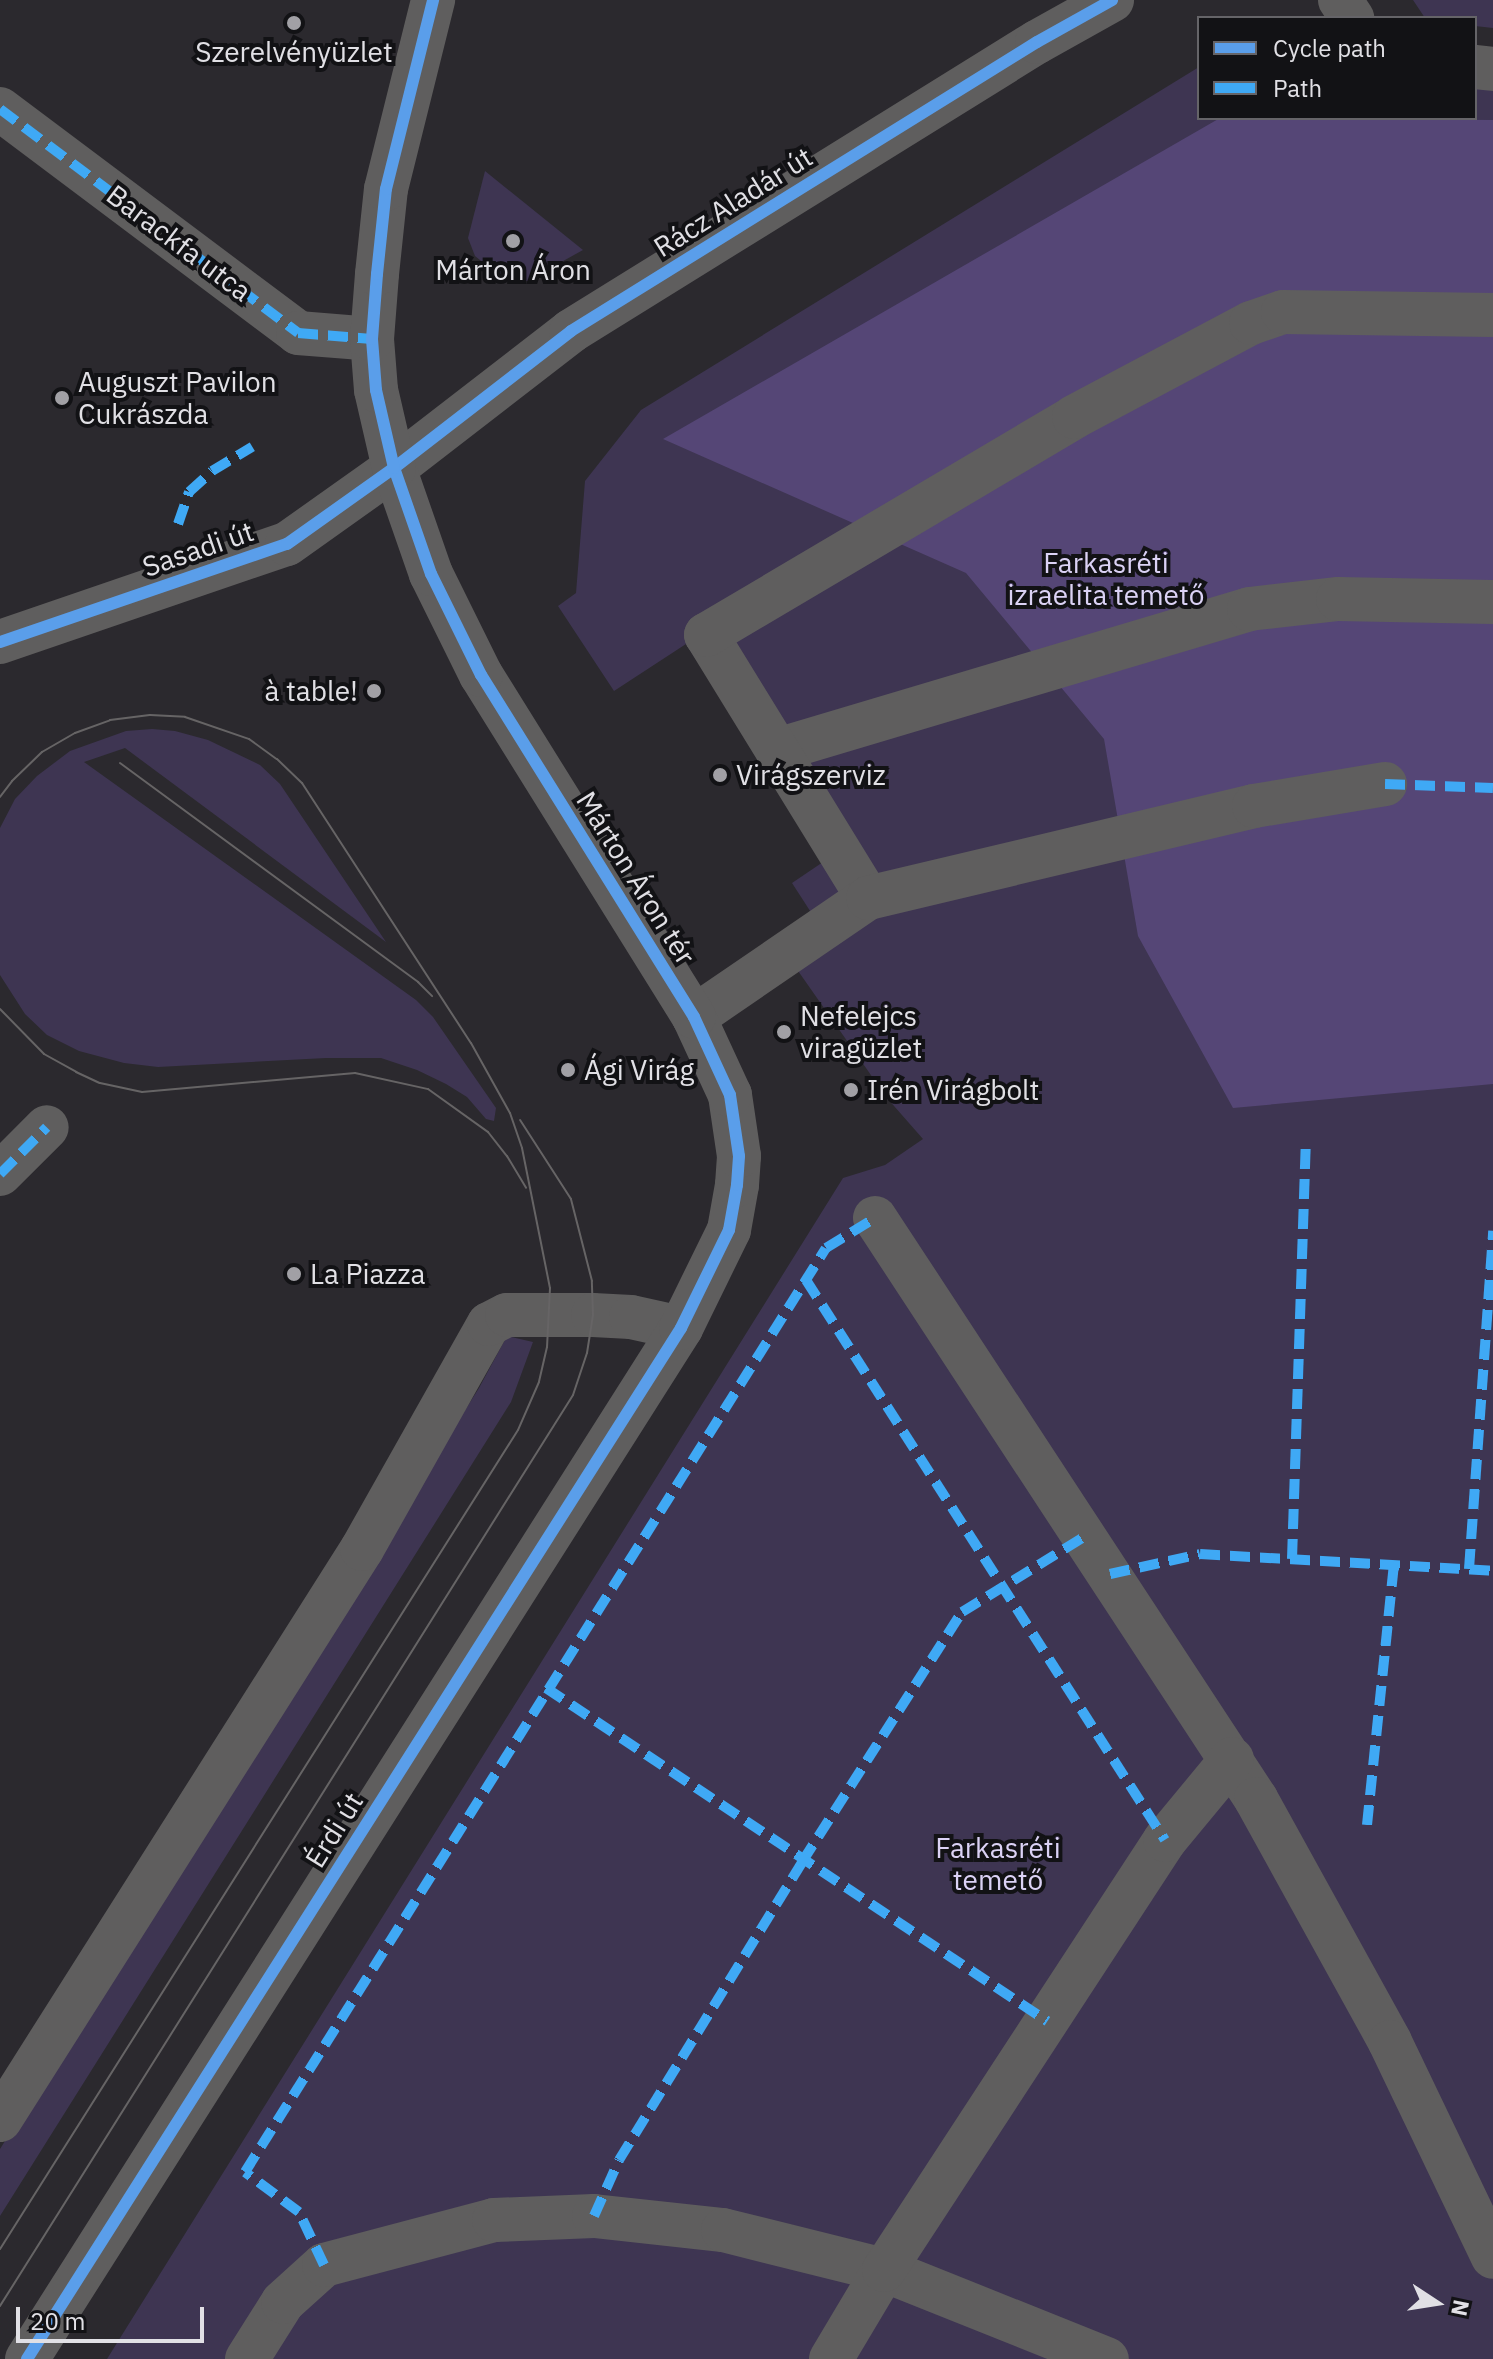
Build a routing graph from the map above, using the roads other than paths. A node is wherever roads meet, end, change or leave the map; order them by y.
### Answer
1 (433, 0) edge
2 (1112, 0) edge
3 (0, 109) edge
4 (1493, 315) edge
5 (372, 339) junction
6 (394, 468) junction
7 (1493, 602) edge
8 (0, 642) edge
9 (777, 750) junction
10 (1385, 784) dead end
11 (868, 898) junction
12 (694, 1017) junction
13 (47, 1127) dead end
14 (0, 1174) edge
15 (875, 1218) dead end
16 (681, 1328) junction
17 (1232, 1759) junction
18 (0, 2120) edge
19 (1493, 2257) edge
20 (884, 2270) junction
21 (27, 2359) edge
22 (247, 2359) edge
23 (831, 2359) edge
24 (1107, 2359) edge

1 - 5 street, Márton Áron tér
2 - 6 street, Rácz Aladár út
3 - 5 street, Barackfa utca
4 - 9 street
5 - 6 street, Márton Áron tér
6 - 8 street, Sasadi út
6 - 12 street, Márton Áron tér
7 - 9 street
9 - 11 street
10 - 11 street
11 - 12 street
12 - 16 street, Márton Áron tér
13 - 14 street
15 - 17 street
16 - 18 street
16 - 21 street, Érdi út
17 - 19 street
17 - 20 street
20 - 22 street
20 - 23 street
20 - 24 street

